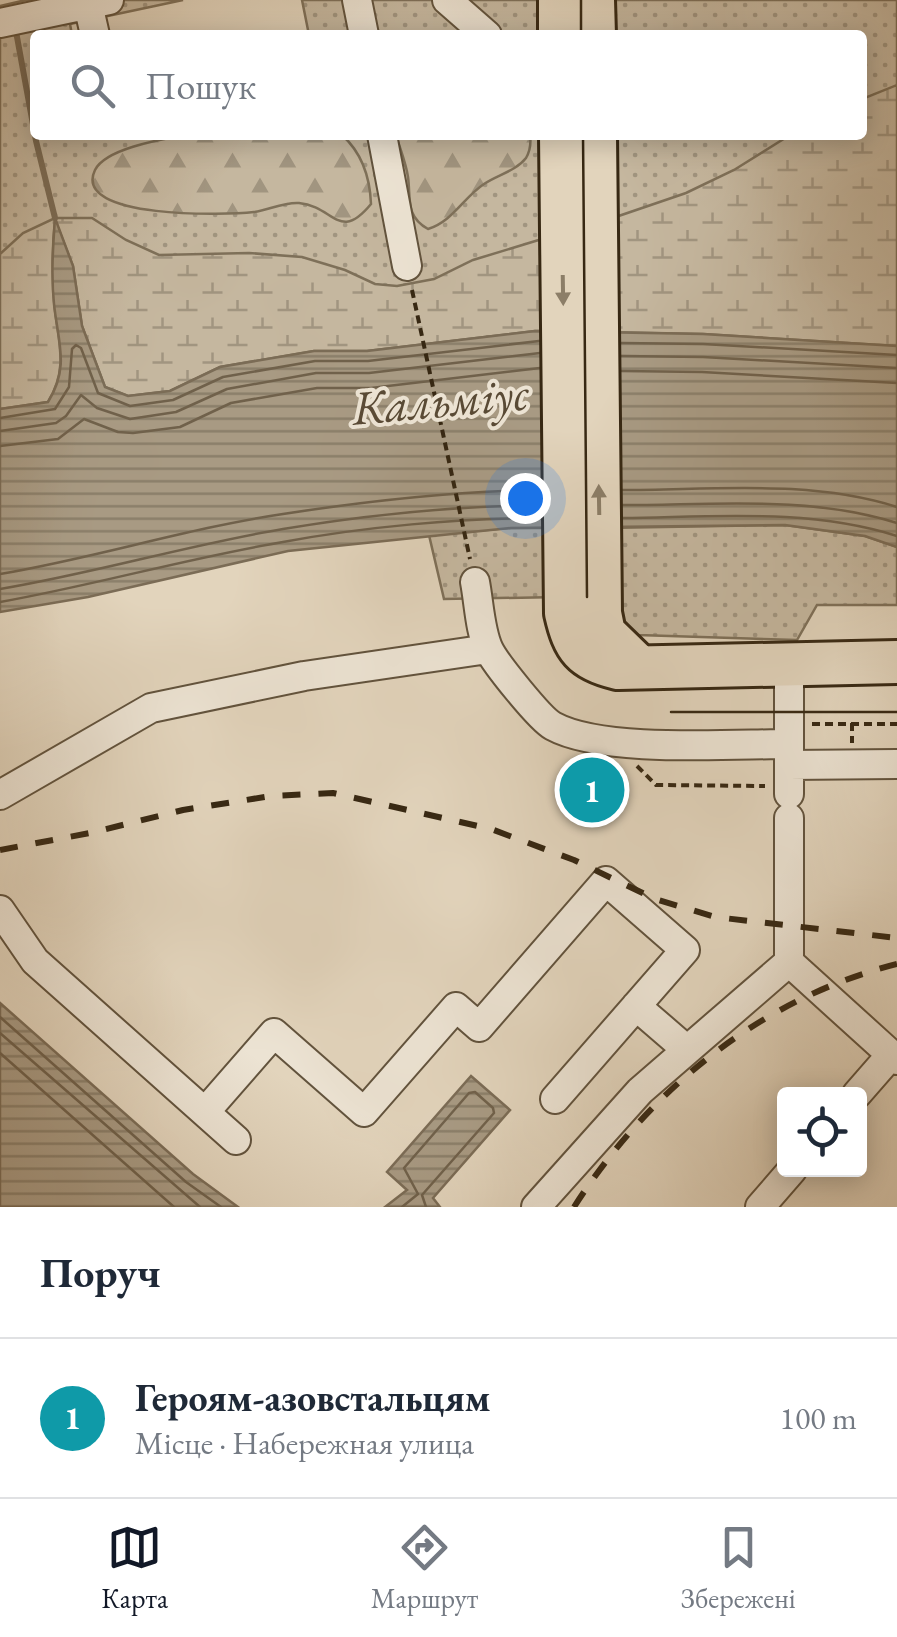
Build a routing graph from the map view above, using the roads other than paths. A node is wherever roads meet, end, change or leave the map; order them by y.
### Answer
1 (357, 0) edge
2 (447, 0) edge
3 (560, 0) edge
4 (594, 0) edge
5 (103, 1) edge
6 (37, 10) edge
7 (0, 23) edge
8 (96, 30) edge
9 (363, 30) edge
10 (481, 30) edge
11 (560, 30) edge
12 (594, 30) edge
13 (383, 140) edge
14 (563, 140) edge
15 (594, 140) edge
16 (579, 192) junction
17 (407, 266) road end
18 (475, 582) road end
19 (488, 649) junction
20 (897, 662) edge
21 (789, 664) junction
22 (897, 764) edge
23 (789, 772) junction
24 (0, 794) edge
25 (0, 910) edge
26 (790, 962) junction
27 (636, 1006) junction
28 (687, 1050) junction
29 (894, 1057) edge
30 (864, 1087) edge
31 (554, 1099) dead end
32 (205, 1112) junction
33 (236, 1140) dead end
34 (786, 1177) edge
35 (536, 1207) edge
36 (760, 1207) edge

1 - 9 street
2 - 10 street
3 - 11 highway
4 - 12 highway
5 - 6 street
5 - 8 street
6 - 7 street
13 - 17 street
14 - 16 highway
15 - 16 highway
16 - 21 highway
18 - 19 street
19 - 23 street
19 - 24 street
20 - 21 highway
21 - 23 street
22 - 23 street
23 - 26 street
25 - 32 street
26 - 28 street
26 - 29 street
27 - 28 street
27 - 31 street
27 - 32 street
28 - 35 street
29 - 30 street
32 - 33 street
34 - 36 street

